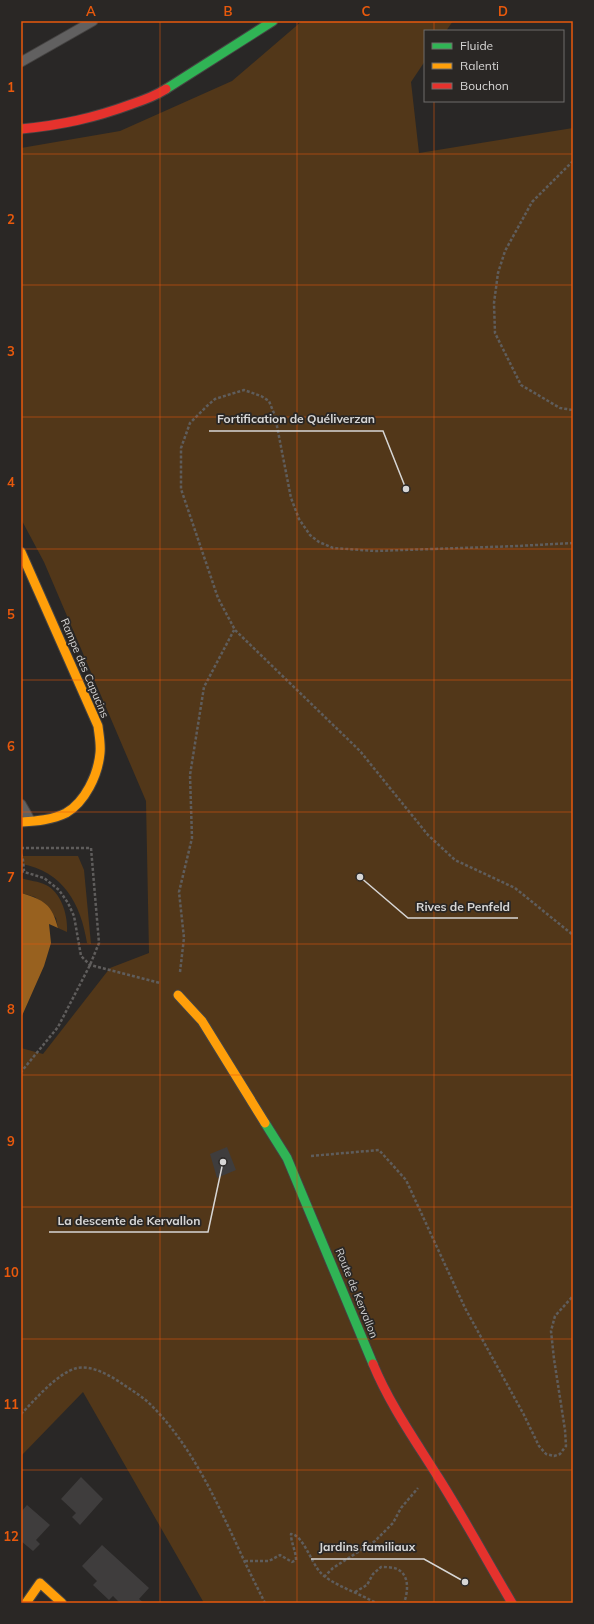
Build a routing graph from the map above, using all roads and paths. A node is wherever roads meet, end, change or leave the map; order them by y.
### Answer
1 (93, 21) edge
2 (273, 21) edge
3 (21, 62) edge
4 (21, 129) edge
5 (573, 161) edge
6 (573, 410) edge
7 (573, 543) edge
8 (21, 552) edge
9 (234, 630) junction
10 (21, 804) edge
11 (21, 822) edge
12 (31, 822) junction
13 (21, 848) edge
14 (21, 854) edge
15 (22, 871) edge
16 (573, 935) edge
17 (90, 965) junction
18 (178, 995) junction
19 (21, 1072) edge
20 (287, 1158) junction
21 (573, 1296) edge
22 (21, 1414) edge
23 (438, 1477) junction
24 (245, 1561) junction
25 (324, 1577) junction
26 (355, 1592) junction
27 (26, 1603) edge
28 (62, 1603) edge
29 (265, 1603) edge
30 (376, 1603) edge
31 (404, 1603) edge
32 (512, 1603) edge

1 - 3 lane
2 - 4 street
5 - 6 path
7 - 9 path
8 - 12 street, Rampe des Capucins
9 - 16 path
9 - 18 path
10 - 12 lane
11 - 12 street, Rampe des Capucins
13 - 17 path
14 - 15 path
15 - 17 path
17 - 18 path
17 - 19 path
18 - 20 street, Route de Kervallon
20 - 21 path
20 - 23 street, Route de Kervallon
22 - 24 path
23 - 25 path
23 - 32 street, Route de Kervallon
24 - 25 path
24 - 29 path
25 - 26 path
26 - 30 path
26 - 31 path
27 - 28 street

